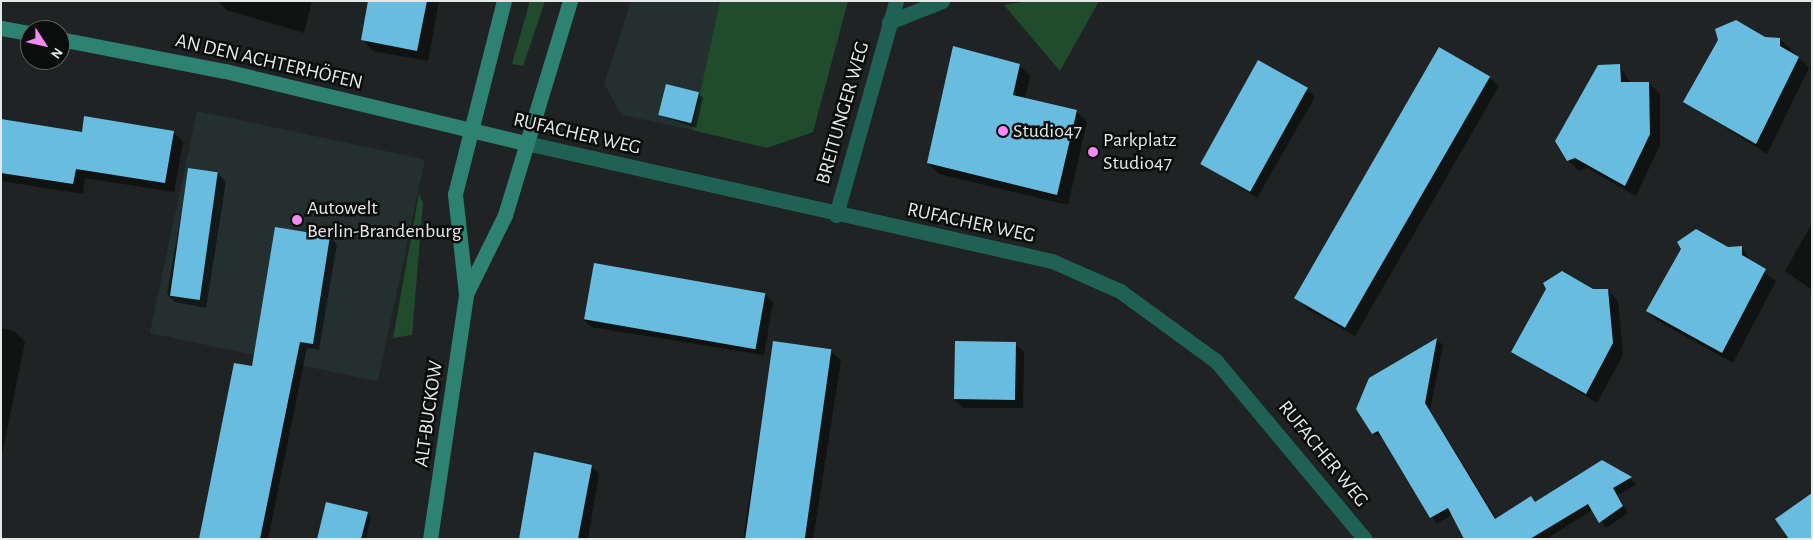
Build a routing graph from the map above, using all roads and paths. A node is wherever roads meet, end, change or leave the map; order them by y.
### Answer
1 (504, 1) edge
2 (570, 1) edge
3 (896, 1) edge
4 (942, 1) edge
5 (889, 22) junction
6 (1, 28) edge
7 (20, 31) edge
8 (70, 41) edge
9 (468, 130) junction
10 (526, 143) junction
11 (836, 214) junction
12 (466, 294) junction
13 (430, 539) edge
14 (1364, 539) edge

1 - 9 main road
2 - 10 main road
3 - 5 street, BREITUNGER WEG
4 - 5 street, BREITUNGER WEG
5 - 11 street, BREITUNGER WEG
6 - 7 main road
8 - 9 main road, AN DEN ACHTERHÖFEN
9 - 10 main road, RUFACHER WEG
9 - 12 main road
10 - 11 street, RUFACHER WEG
10 - 12 main road
11 - 14 street, RUFACHER WEG
12 - 13 main road, ALT-BUCKOW

